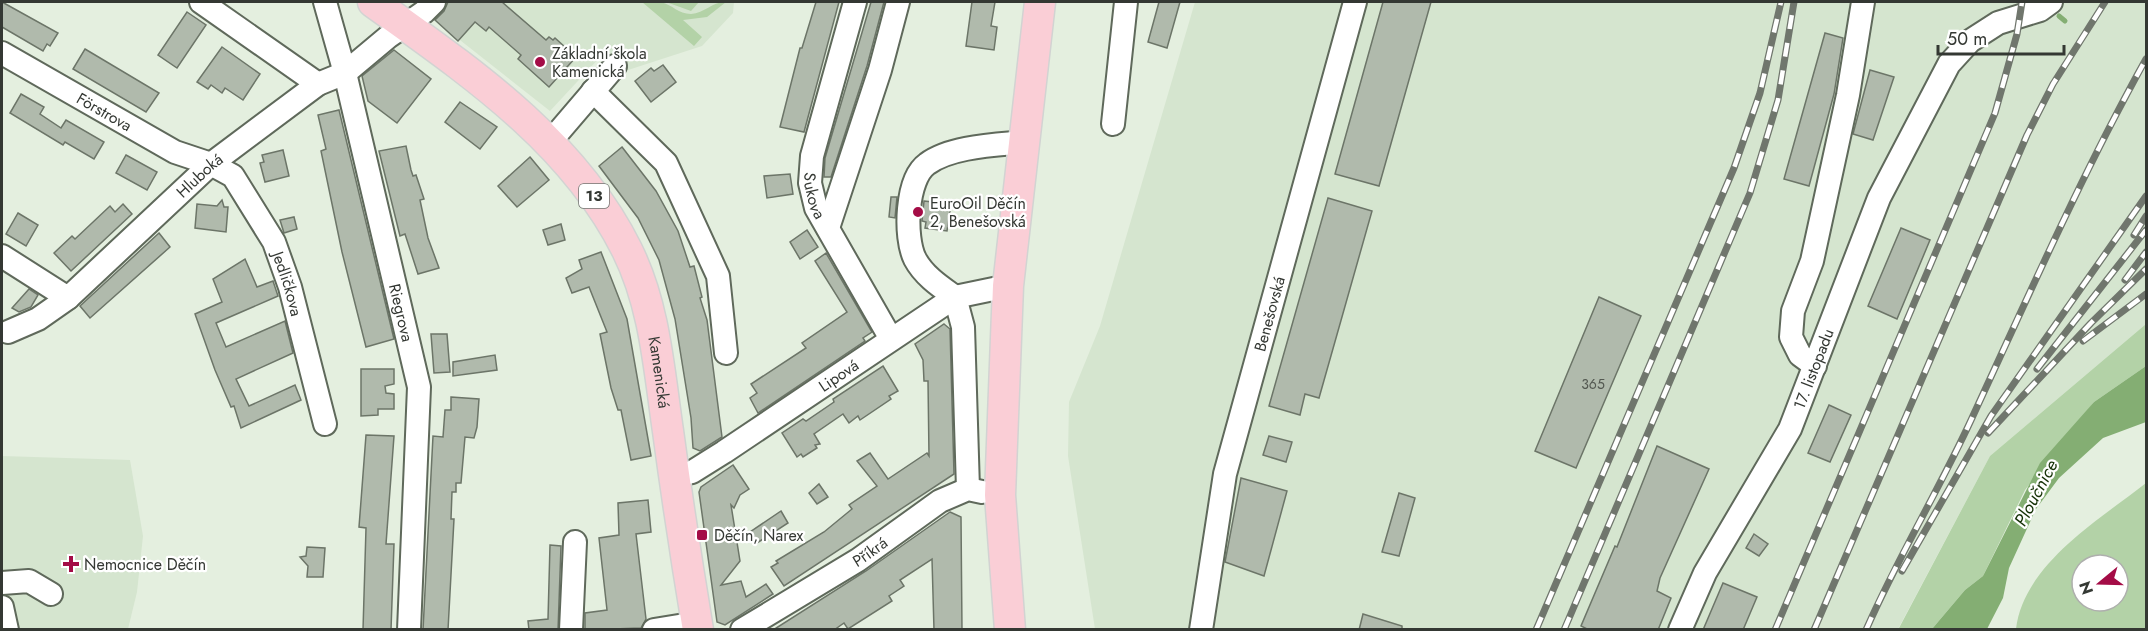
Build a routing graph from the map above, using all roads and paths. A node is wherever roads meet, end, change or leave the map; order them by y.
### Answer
1 (201, 2) edge
2 (326, 2) edge
3 (373, 2) edge
4 (434, 2) edge
5 (855, 2) edge
6 (898, 2) edge
7 (1040, 2) edge
8 (1126, 2) edge
9 (1355, 2) edge
10 (1863, 2) edge
11 (2052, 2) edge
12 (405, 25) junction
13 (2, 53) edge
14 (615, 66) dead end
15 (345, 73) junction
16 (318, 84) junction
17 (593, 91) junction
18 (1113, 124) dead end
19 (550, 142) junction
20 (1026, 142) junction
21 (211, 164) junction
22 (828, 228) junction
23 (2, 256) edge
24 (1008, 286) junction
25 (955, 297) junction
26 (68, 298) junction
27 (8, 332) dead end
28 (891, 339) junction
29 (726, 353) dead end
30 (1815, 366) junction
31 (325, 424) dead end
32 (674, 476) junction
33 (968, 489) junction
34 (1000, 495) junction
35 (575, 542) dead end
36 (2, 583) edge
37 (51, 594) dead end
38 (2, 607) edge
39 (697, 626) edge
40 (7, 630) edge
41 (409, 630) edge
42 (571, 630) edge
43 (654, 630) edge
44 (742, 630) edge
45 (992, 630) edge
46 (1011, 630) edge
47 (1201, 630) edge
48 (1682, 630) edge

1 - 16 street
2 - 15 street, Riegrova
3 - 12 main road, Kamenická / 13
4 - 12 street, Hluboká
5 - 22 street, Sukova
6 - 22 street
7 - 20 main road
8 - 18 street
9 - 47 street, Benešovská
10 - 30 street
11 - 30 street, 17. listopadu
12 - 15 street, Hluboká
12 - 19 main road, Kamenická / 13
13 - 21 street, Förstrova
14 - 17 street
15 - 16 street, Hluboká
15 - 41 street, Riegrova
16 - 21 street, Hluboká
17 - 19 street
17 - 29 street
19 - 32 main road, Kamenická / 13
20 - 24 main road
20 - 25 street
21 - 26 street, Hluboká
21 - 31 street, Jedličkova
22 - 28 street, Sukova
23 - 26 street
24 - 25 street, Lipová
24 - 34 main road
25 - 28 street, Lipová
25 - 33 street
26 - 27 street, Hluboká
28 - 32 street, Lipová
30 - 48 street, 17. listopadu
32 - 39 main road, Kamenická / 13
33 - 34 street
33 - 44 street, Příkrá
34 - 45 main road
34 - 46 main road
35 - 42 street
36 - 37 street
38 - 40 street
39 - 43 street

